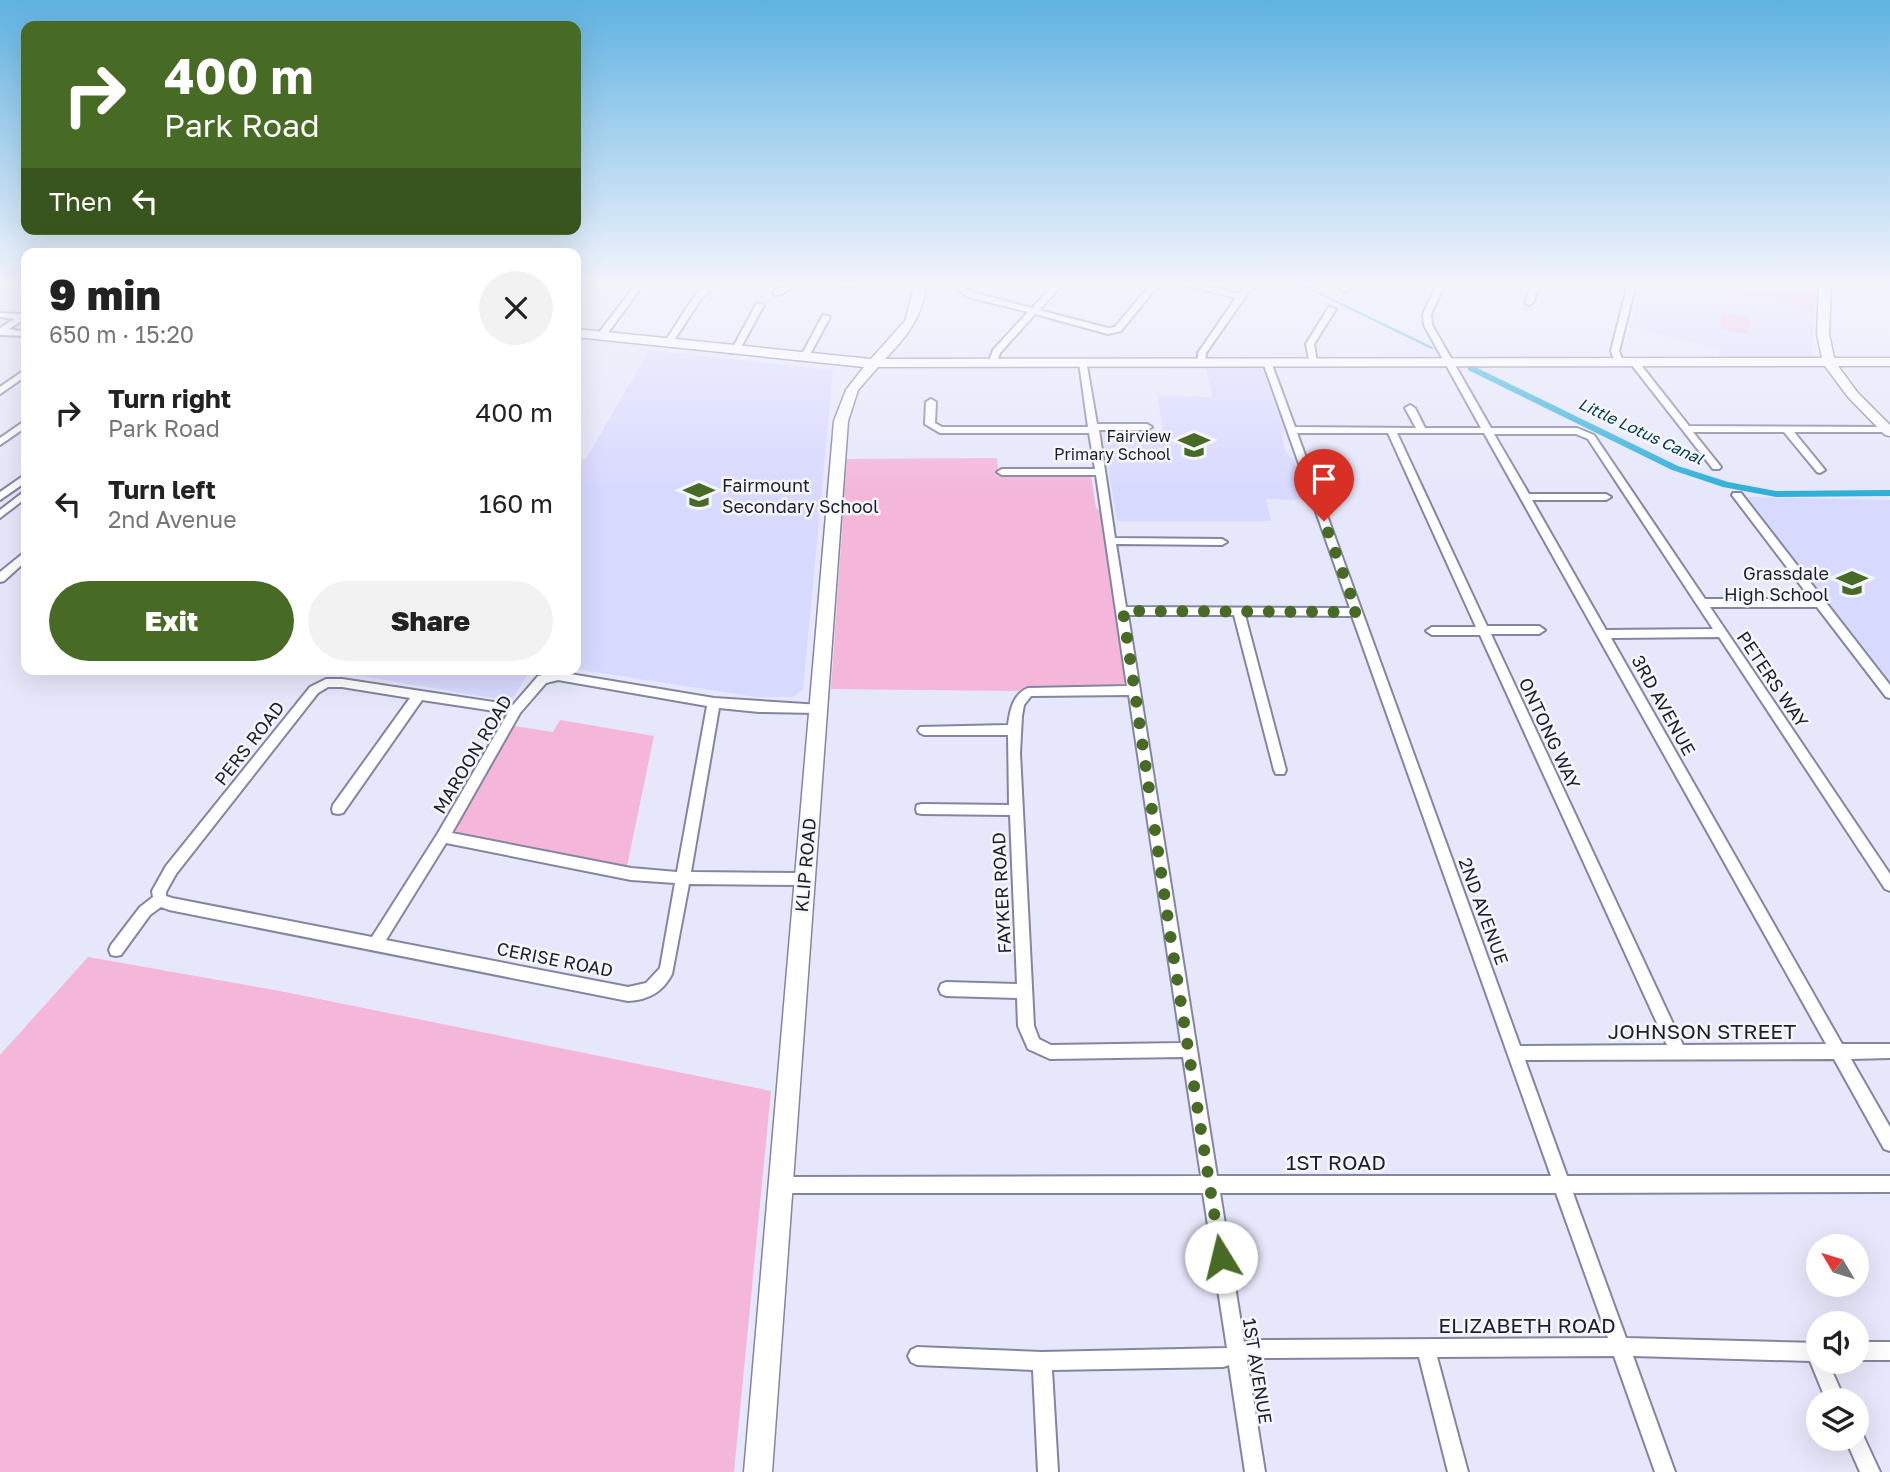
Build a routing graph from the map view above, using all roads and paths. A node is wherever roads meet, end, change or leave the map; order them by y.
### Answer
1 (752, 353) edge
2 (807, 353) edge
3 (882, 353) edge
4 (996, 353) edge
5 (1202, 353) edge
6 (1311, 353) edge
7 (1446, 353) edge
8 (1616, 353) edge
9 (1827, 353) edge
10 (804, 358) junction
11 (993, 362) junction
12 (1083, 362) junction
13 (1202, 362) junction
14 (1267, 362) junction
15 (1313, 362) junction
16 (1451, 362) junction
17 (1619, 362) junction
18 (1634, 362) junction
19 (1829, 362) junction
20 (1890, 362) edge
21 (872, 363) junction
22 (21, 376) edge
23 (0, 391) edge
24 (931, 402) dead end
25 (1409, 408) dead end
26 (21, 427) edge
27 (1147, 427) dead end
28 (1094, 429) junction
29 (1421, 429) junction
30 (1685, 429) junction
31 (1291, 430) junction
32 (1391, 430) junction
33 (1787, 430) junction
34 (1889, 431) edge
35 (1490, 432) junction
36 (0, 442) edge
37 (1716, 467) dead end
38 (1820, 470) dead end
39 (1002, 472) dead end
40 (1100, 472) junction
41 (21, 480) edge
42 (2, 493) edge
43 (1737, 495) dead end
44 (21, 497) edge
45 (1527, 497) junction
46 (1606, 497) dead end
47 (0, 515) edge
48 (1111, 541) junction
49 (1222, 542) dead end
50 (21, 558) edge
51 (5, 569) edge
52 (0, 578) edge
53 (1704, 603) junction
54 (1820, 603) junction
55 (1123, 611) junction
56 (1239, 612) junction
57 (1357, 612) junction
58 (1539, 630) dead end
59 (1432, 631) dead end
60 (1484, 631) junction
61 (1721, 633) junction
62 (1604, 634) junction
63 (1133, 690) junction
64 (1890, 694) edge
65 (418, 696) junction
66 (714, 703) junction
67 (817, 708) junction
68 (516, 710) junction
69 (924, 730) dead end
70 (1014, 730) junction
71 (1280, 770) dead end
72 (338, 809) dead end
73 (922, 810) dead end
74 (1016, 810) junction
75 (443, 837) junction
76 (681, 878) junction
77 (804, 878) junction
78 (1890, 885) edge
79 (160, 899) junction
80 (376, 943) junction
81 (116, 950) dead end
82 (946, 989) dead end
83 (1025, 991) junction
84 (1189, 1050) junction
85 (1678, 1051) junction
86 (1890, 1051) edge
87 (1839, 1052) junction
88 (1514, 1053) junction
89 (1890, 1143) edge
90 (1210, 1184) junction
91 (1562, 1184) junction
92 (1890, 1184) edge
93 (781, 1185) junction
94 (1426, 1348) junction
95 (1620, 1348) junction
96 (1890, 1350) edge
97 (1869, 1351) edge
98 (1236, 1354) junction
99 (917, 1356) dead end
100 (1806, 1356) edge
101 (1042, 1361) junction
102 (1860, 1451) edge
103 (758, 1472) edge
104 (1048, 1472) edge
105 (1255, 1472) edge
106 (1458, 1472) edge
107 (1665, 1472) edge
108 (1870, 1472) edge

1 - 10 street
2 - 10 street
3 - 21 street, KLIP ROAD
4 - 11 street
5 - 13 street
6 - 15 street
7 - 16 street, 3RD AVENUE
8 - 17 street
9 - 19 street
10 - 21 street
11 - 12 street
11 - 21 street
12 - 13 street
12 - 28 street, 1ST AVENUE
13 - 14 street
14 - 15 street
14 - 31 street, 2ND AVENUE
15 - 16 street
16 - 17 street
16 - 35 street, 3RD AVENUE
17 - 18 street
18 - 19 street
18 - 30 street
19 - 20 street
19 - 34 street
21 - 67 street, KLIP ROAD
22 - 23 street
24 - 28 street
25 - 29 street
26 - 36 street
27 - 28 street
28 - 40 street, 1ST AVENUE
29 - 32 street
29 - 35 street
30 - 33 street
30 - 37 street
31 - 32 street
31 - 57 street, 2ND AVENUE
32 - 60 street, ONTONG WAY
33 - 34 street
33 - 38 street
35 - 45 street, 3RD AVENUE
35 - 53 street, PETERS WAY
39 - 40 street
40 - 48 street, 1ST AVENUE
41 - 42 street
43 - 54 street
44 - 47 street
45 - 46 street
45 - 62 street, 3RD AVENUE
48 - 49 street
48 - 55 street, 1ST AVENUE
50 - 51 street
51 - 52 street
53 - 54 street
53 - 61 street, PETERS WAY
54 - 64 street
55 - 56 street
55 - 63 street, 1ST AVENUE
56 - 57 street
56 - 71 street
57 - 88 street, 2ND AVENUE
58 - 60 street
59 - 60 street
60 - 85 street, ONTONG WAY
61 - 62 street
61 - 78 street, PETERS WAY
62 - 87 street, 3RD AVENUE
63 - 70 street, FAYKER ROAD
63 - 84 street, 1ST AVENUE
65 - 68 street, PERS ROAD
65 - 72 street
65 - 79 street, PERS ROAD
66 - 67 street, MAROON ROAD
66 - 68 street, MAROON ROAD
66 - 76 street, CERISE ROAD
67 - 77 street, KLIP ROAD
68 - 75 street, MAROON ROAD
69 - 70 street
70 - 74 street, FAYKER ROAD
73 - 74 street
74 - 83 street, FAYKER ROAD
75 - 76 street
75 - 80 street, MAROON ROAD
76 - 77 street
76 - 80 street, CERISE ROAD
77 - 93 street, KLIP ROAD
79 - 80 street, CERISE ROAD
79 - 81 street, PERS ROAD
82 - 83 street
83 - 84 street, FAYKER ROAD
84 - 90 street, 1ST AVENUE
85 - 87 street, JOHNSON STREET
85 - 88 street, JOHNSON STREET
86 - 87 street, JOHNSON STREET
87 - 89 street, 3RD AVENUE
88 - 91 street, 2ND AVENUE
90 - 91 street, 1ST ROAD
90 - 93 street, 1ST ROAD
90 - 98 street, 1ST AVENUE
91 - 92 street, 1ST ROAD
91 - 95 street, 2ND AVENUE
93 - 103 street, KLIP ROAD
94 - 95 street, ELIZABETH ROAD
94 - 98 street, ELIZABETH ROAD
94 - 106 street
95 - 100 street, ELIZABETH ROAD
95 - 107 street, 2ND AVENUE
96 - 97 street
98 - 101 street, ELIZABETH ROAD
98 - 105 street, 1ST AVENUE
99 - 101 street, ELIZABETH ROAD
101 - 104 street
102 - 108 street

